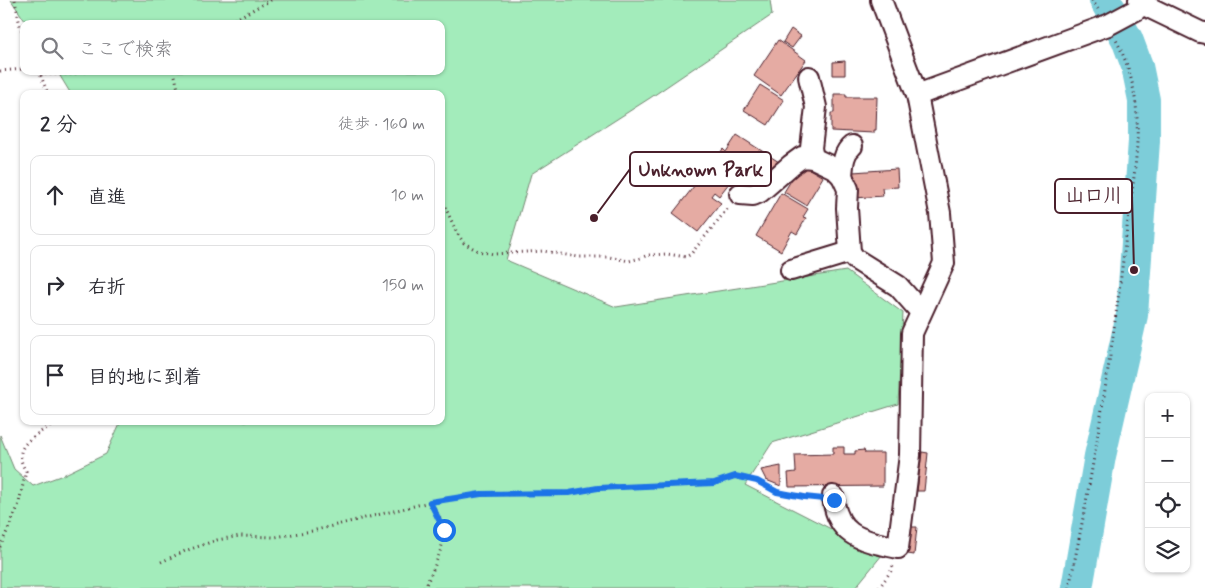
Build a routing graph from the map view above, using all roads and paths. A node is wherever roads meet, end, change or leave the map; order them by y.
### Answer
1 (15, 0) edge
2 (271, 0) edge
3 (881, 0) edge
4 (1092, 0) edge
5 (1139, 5) edge
6 (234, 20) edge
7 (1111, 24) junction
8 (20, 26) edge
9 (1205, 33) edge
10 (20, 69) edge
11 (0, 71) edge
12 (40, 75) edge
13 (175, 75) edge
14 (809, 77) dead end
15 (46, 90) edge
16 (178, 90) edge
17 (917, 95) junction
18 (852, 146) dead end
19 (813, 158) junction
20 (842, 176) junction
21 (740, 194) joint
22 (445, 207) edge
23 (850, 252) junction
24 (791, 270) dead end
25 (921, 312) junction
26 (52, 425) edge
27 (834, 498) joint
28 (430, 502) junction
29 (0, 547) edge
30 (898, 548) junction
31 (161, 562) dead end
32 (424, 588) edge
33 (879, 588) edge
34 (1069, 588) edge

1 - 8 path
2 - 6 path
3 - 17 street
4 - 7 path
5 - 7 street
5 - 9 street
7 - 17 street
7 - 34 path
10 - 11 path
12 - 15 path
13 - 16 path
14 - 19 street
17 - 25 street
18 - 20 street
19 - 20 street
19 - 21 street
20 - 23 street
21 - 22 path
23 - 24 street
23 - 25 street
25 - 30 street
26 - 29 path
27 - 28 path
27 - 30 street
28 - 31 path
28 - 32 path
30 - 33 path

